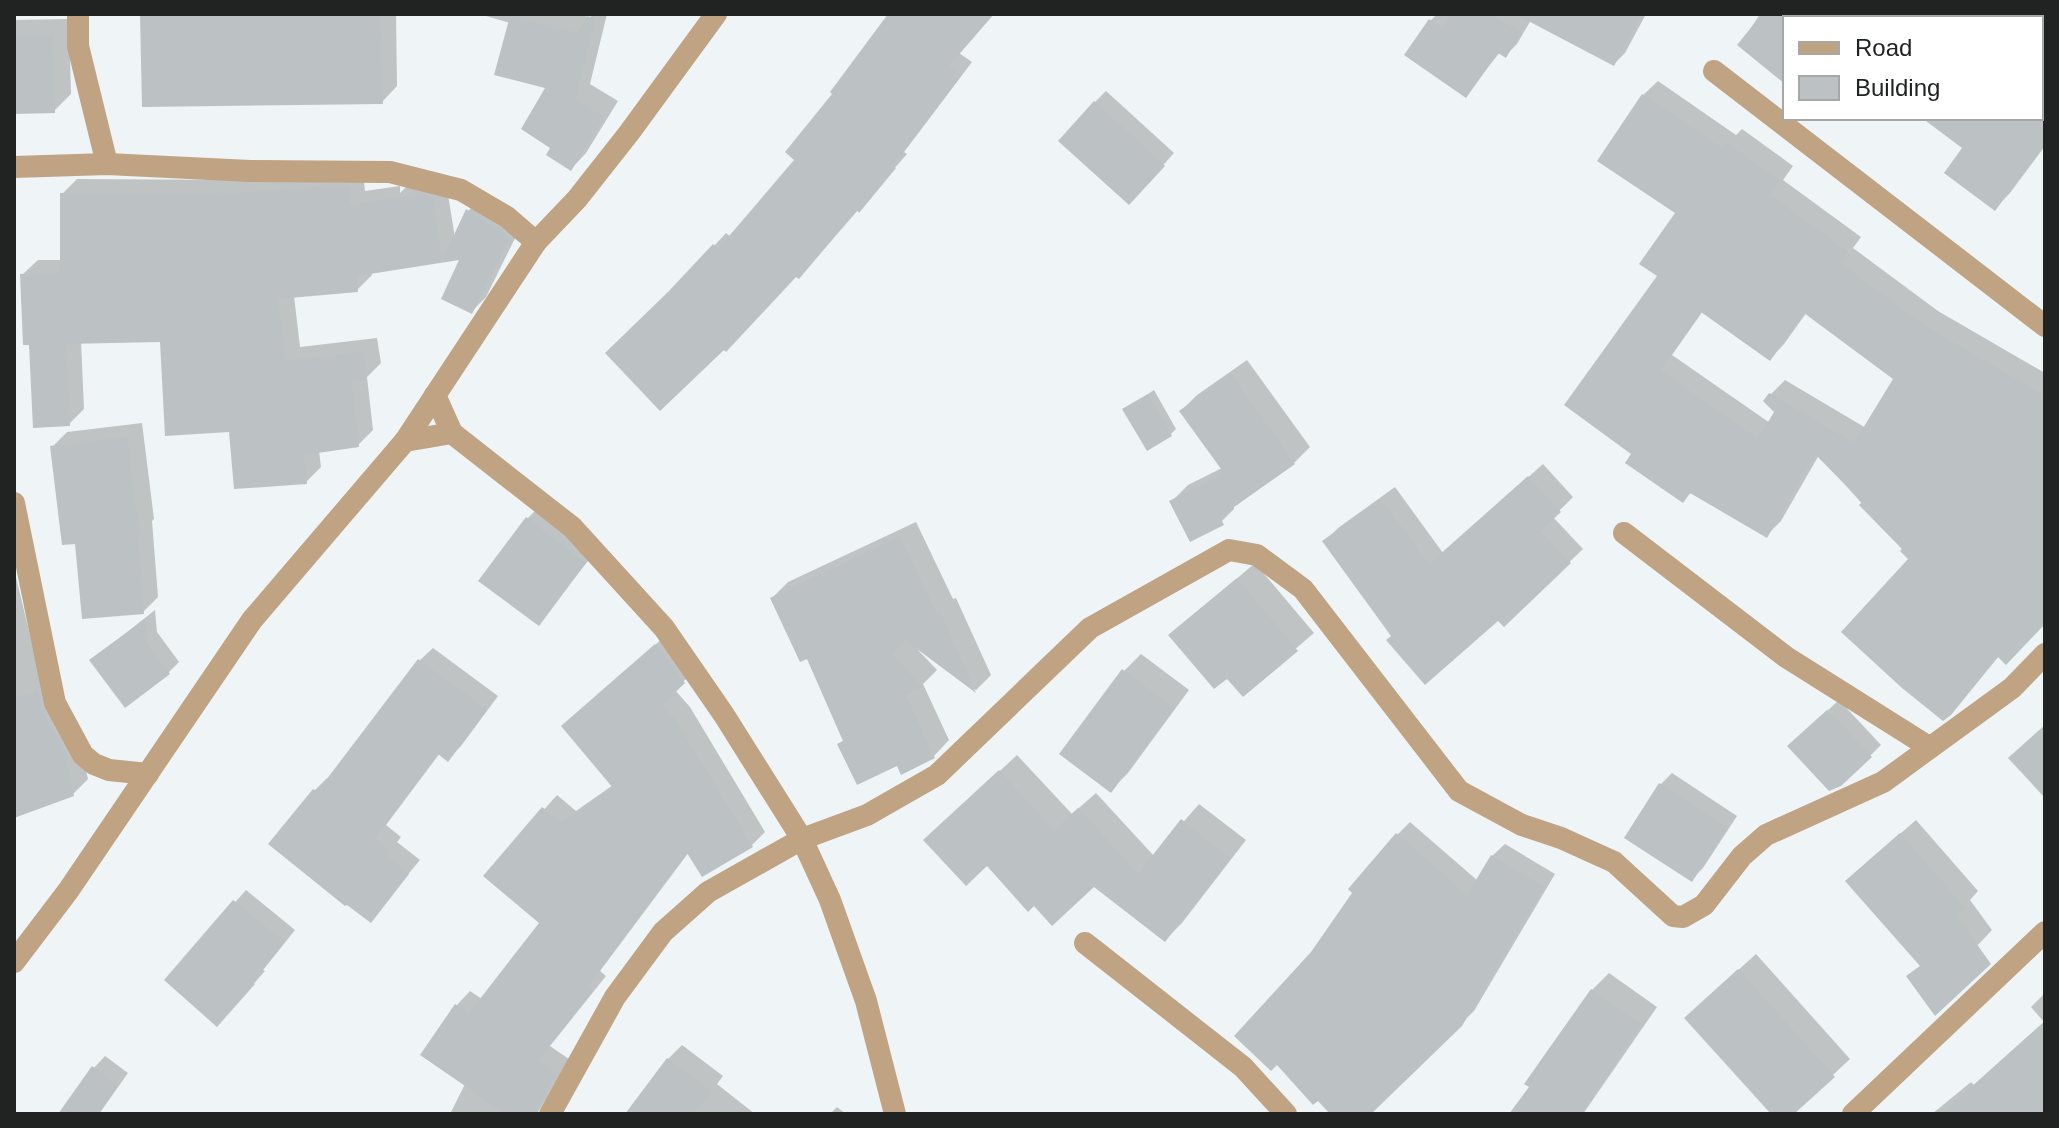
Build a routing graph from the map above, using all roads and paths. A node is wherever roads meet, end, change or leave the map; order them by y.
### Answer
1 (78, 14) edge
2 (716, 14) edge
3 (1714, 71) dead end
4 (107, 164) junction
5 (14, 167) edge
6 (536, 242) junction
7 (2045, 326) edge
8 (435, 395) junction
9 (452, 433) junction
10 (405, 441) junction
11 (14, 503) edge
12 (1624, 533) dead end
13 (2045, 654) edge
14 (1929, 747) junction
15 (148, 774) junction
16 (802, 839) junction
17 (2045, 932) edge
18 (1085, 943) dead end
19 (14, 962) edge
20 (550, 1114) edge
21 (895, 1114) edge
22 (1286, 1114) edge
23 (1853, 1114) edge

1 - 4 street
2 - 6 street
3 - 7 street
4 - 5 street
4 - 6 street
6 - 8 street
8 - 9 street
8 - 10 street
9 - 10 street
9 - 16 street
10 - 15 street
11 - 15 street
12 - 14 street
13 - 14 street
14 - 16 street
15 - 19 street
16 - 20 street
16 - 21 street
17 - 23 street
18 - 22 street

